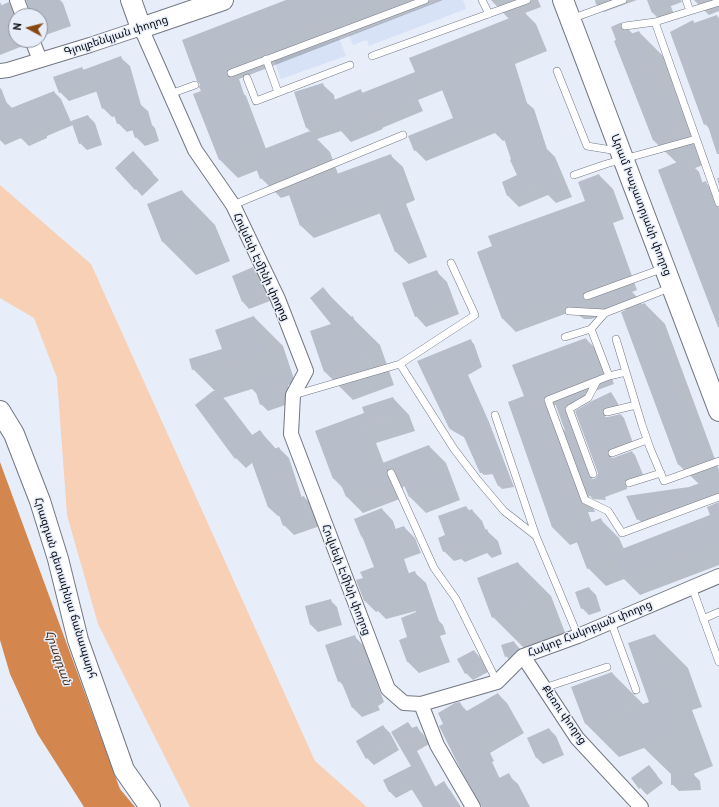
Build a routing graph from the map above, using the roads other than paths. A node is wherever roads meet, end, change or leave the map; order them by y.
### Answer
1 (130, 0) edge
2 (222, 0) edge
3 (425, 0) edge
4 (482, 0) edge
5 (527, 0) edge
6 (563, 0) edge
7 (623, 0) edge
8 (686, 0) edge
9 (719, 2) edge
10 (690, 11) junction
11 (489, 14) junction
12 (570, 19) junction
13 (656, 22) junction
14 (625, 26) dead end
15 (141, 28) junction
16 (35, 48) edge
17 (372, 56) dead end
18 (266, 59) junction
19 (40, 60) junction
20 (350, 65) dead end
21 (4, 71) edge
22 (557, 71) dead end
23 (231, 73) dead end
24 (247, 78) dead end
25 (195, 85) dead end
26 (278, 92) junction
27 (170, 94) junction
28 (403, 135) dead end
29 (696, 139) junction
30 (622, 155) junction
31 (574, 175) dead end
32 (719, 203) edge
33 (233, 205) junction
34 (452, 263) dead end
35 (665, 268) junction
36 (672, 287) junction
37 (587, 296) dead end
38 (569, 311) dead end
39 (605, 313) junction
40 (592, 329) junction
41 (565, 338) dead end
42 (616, 339) dead end
43 (400, 364) junction
44 (626, 372) junction
45 (609, 376) junction
46 (597, 381) junction
47 (293, 395) junction
48 (636, 404) junction
49 (0, 411) edge
50 (719, 411) edge
51 (607, 412) dead end
52 (495, 415) dead end
53 (647, 440) junction
54 (612, 453) dead end
55 (719, 462) edge
56 (391, 473) dead end
57 (661, 473) junction
58 (593, 474) dead end
59 (630, 483) dead end
60 (719, 497) edge
61 (536, 536) junction
62 (719, 576) edge
63 (692, 587) junction
64 (719, 612) edge
65 (704, 619) junction
66 (611, 622) junction
67 (578, 636) junction
68 (523, 656) junction
69 (719, 662) edge
70 (607, 667) dead end
71 (497, 682) junction
72 (544, 688) junction
73 (636, 690) dead end
74 (421, 704) junction
75 (150, 807) edge
76 (473, 807) edge
77 (641, 807) edge

1 - 15 street, Հովսեփ Էմինի փողոց
2 - 15 street, Գյուլբենկյան փողոց
3 - 18 lane
4 - 11 lane
5 - 11 lane
6 - 12 street, Արամ Խաչատրյանի փողոց
7 - 12 lane
8 - 10 lane
9 - 10 lane
10 - 13 lane
11 - 17 lane
12 - 30 street, Արամ Խաչատրյանի փողոց
13 - 14 lane
13 - 29 lane
15 - 19 street, Գյուլբենկյան փողոց
15 - 27 street, Հովսեփ Էմինի փողոց
16 - 19 street
18 - 23 lane
18 - 26 lane
19 - 21 street, Գյուլբենկյան փողոց
20 - 26 lane
22 - 30 lane
24 - 26 lane
25 - 27 lane
27 - 33 street, Հովսեփ Էմինի փողոց
28 - 33 lane
29 - 30 lane
29 - 32 lane
30 - 31 lane
30 - 35 street, Արամ Խաչատրյանի փողոց
33 - 47 street, Հովսեփ Էմինի փողոց
34 - 43 lane
35 - 36 street, Արամ Խաչատրյանի փողոց
35 - 37 lane
36 - 39 lane
36 - 50 street, Արամ Խաչատրյանի փողոց
38 - 39 lane
39 - 40 lane
40 - 41 lane
40 - 45 lane
42 - 44 lane
43 - 47 lane
43 - 61 lane
44 - 45 lane
44 - 48 lane
45 - 46 lane
46 - 58 lane
46 - 60 lane
47 - 74 street, Հովսեփ Էմինի փողոց
48 - 51 lane
48 - 53 lane
49 - 75 street, Հրազդան գետափնյա ճանապարհ
52 - 61 lane
53 - 54 lane
53 - 57 lane
55 - 57 lane
56 - 71 lane
57 - 59 lane
61 - 67 lane
62 - 63 street, Հակոբ Հակոբյան փողոց
63 - 65 lane
63 - 66 street, Հակոբ Հակոբյան փողոց
64 - 65 lane
65 - 69 lane
66 - 67 street, Հակոբ Հակոբյան փողոց
66 - 73 lane
67 - 68 street, Հակոբ Հակոբյան փողոց
68 - 71 street, Հակոբ Հակոբյան փողոց
68 - 72 street, Քեռու փողոց
70 - 72 lane
71 - 74 street, Հակոբ Հակոբյան փողոց
72 - 77 street, Քեռու փողոց
74 - 76 street

